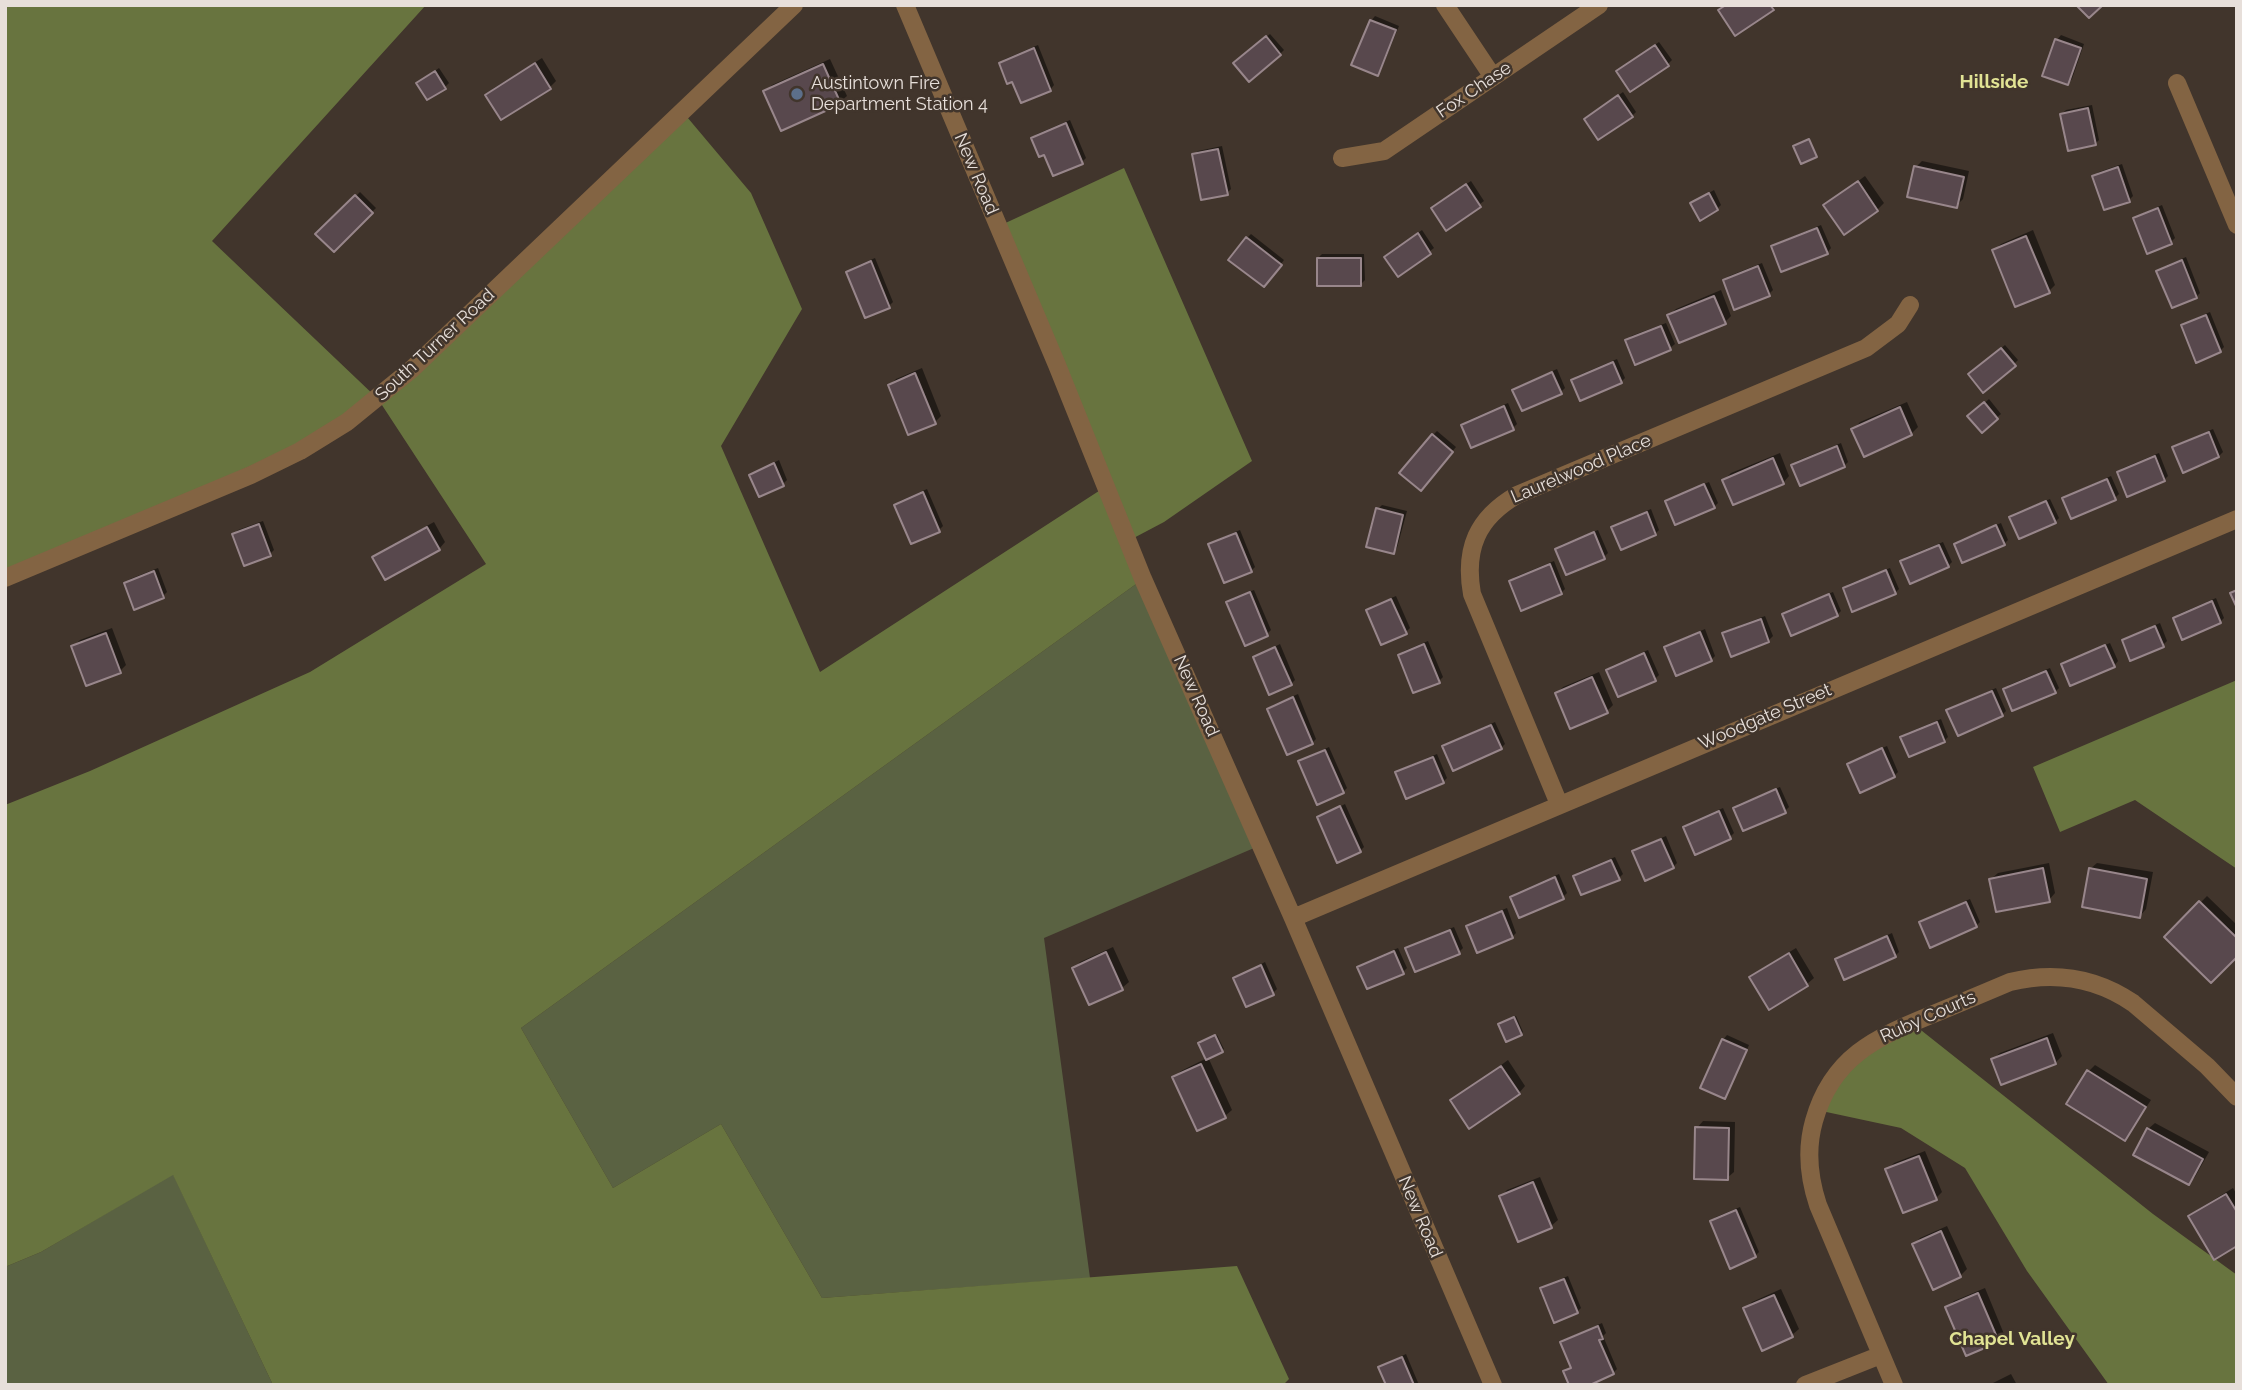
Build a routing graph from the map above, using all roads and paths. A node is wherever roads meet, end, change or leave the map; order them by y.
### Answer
1 (794, 5) edge
2 (905, 5) edge
3 (1445, 5) edge
4 (1600, 5) edge
5 (1493, 77) junction
6 (2177, 83) dead end
7 (1342, 158) dead end
8 (2237, 225) edge
9 (1910, 305) dead end
10 (2237, 519) edge
11 (5, 578) edge
12 (1559, 804) junction
13 (1293, 918) junction
14 (2237, 1097) edge
15 (1881, 1355) junction
16 (1493, 1385) edge
17 (1805, 1385) edge
18 (1894, 1385) edge

1 - 11 street, South Turner Road
2 - 13 street, New Road
3 - 5 street
4 - 5 street, Fox Chase
5 - 7 street, Fox Chase
6 - 8 street
9 - 12 street, Laurelwood Place
10 - 12 street, Woodgate Street
12 - 13 street, Woodgate Street
13 - 16 street, New Road
14 - 15 street, Ruby Courts
15 - 17 street
15 - 18 street, Ruby Courts

